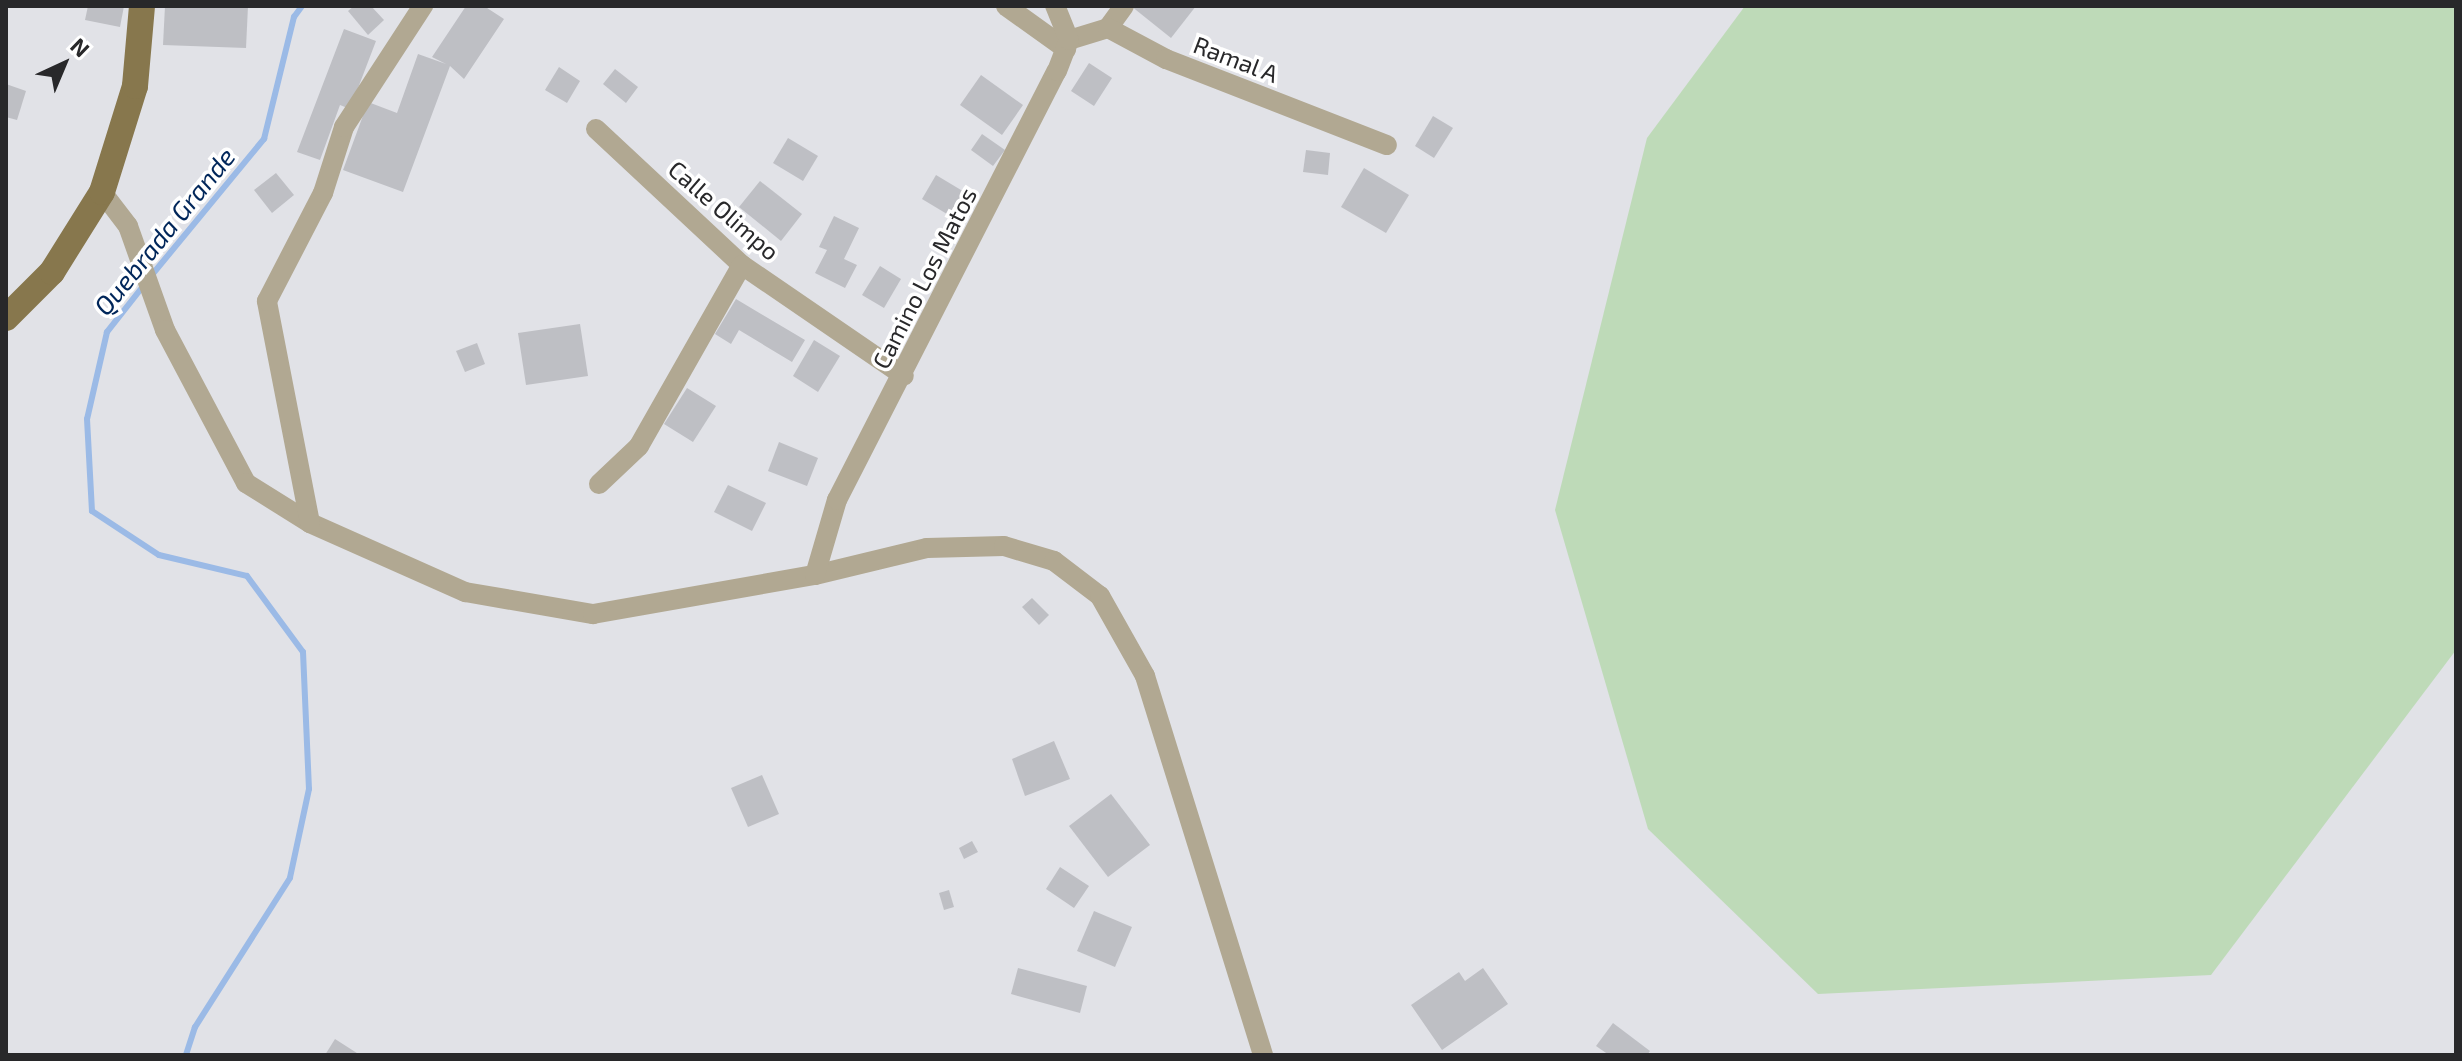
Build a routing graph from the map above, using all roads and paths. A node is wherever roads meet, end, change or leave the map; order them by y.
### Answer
1 (142, 6) edge
2 (423, 6) edge
3 (1006, 6) edge
4 (1055, 6) edge
5 (1124, 6) edge
6 (1108, 28) junction
7 (1067, 44) junction
8 (596, 129) dead end
9 (1387, 145) dead end
10 (102, 192) junction
11 (742, 265) junction
12 (6, 318) edge
13 (904, 376) junction
14 (599, 484) dead end
15 (310, 523) junction
16 (815, 575) junction
17 (1263, 1055) edge

1 - 10 main road
2 - 15 street
3 - 7 street
4 - 7 street
5 - 6 street
6 - 7 street
6 - 9 street, Ramal A
7 - 13 street, Camino Los Matos
8 - 11 street, Calle Olimpo
10 - 12 main road
10 - 15 street
11 - 13 street, Calle Olimpo
11 - 14 street
13 - 16 street, Camino Los Matos
15 - 16 street
16 - 17 street

